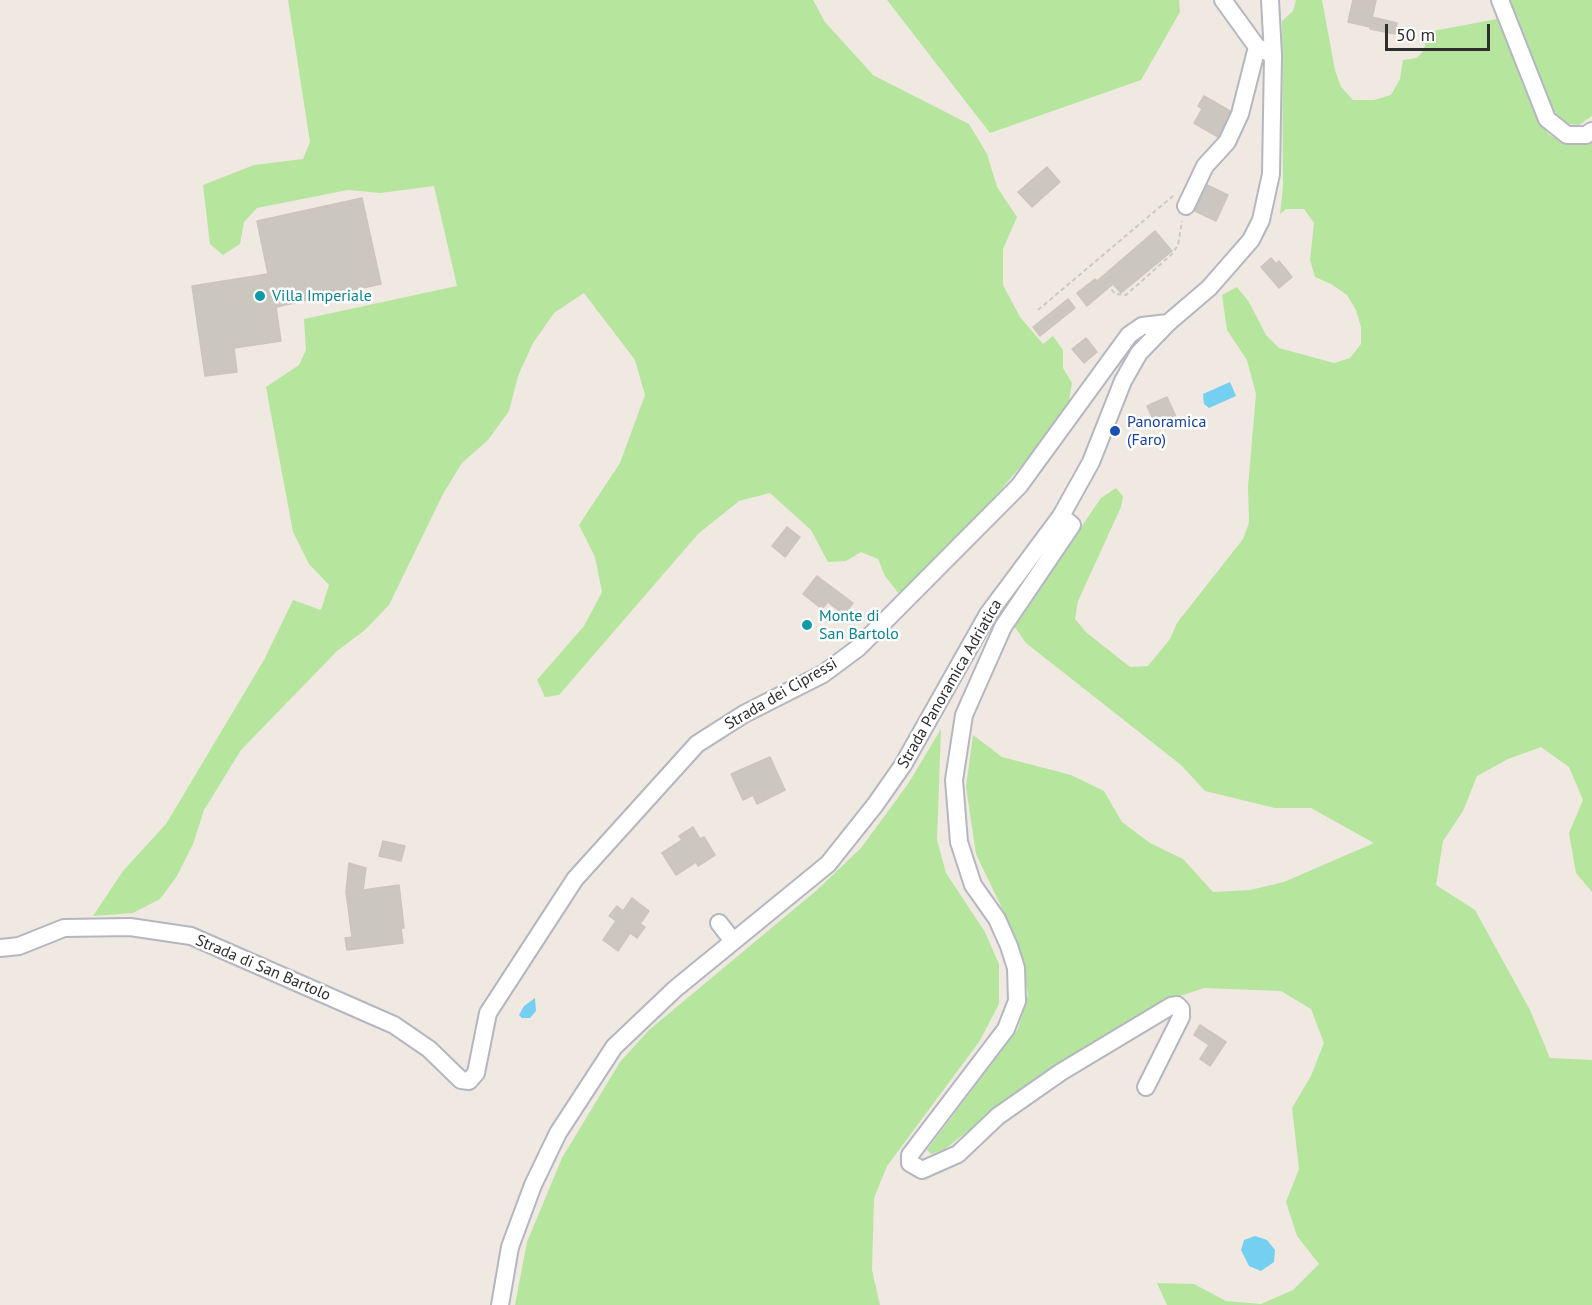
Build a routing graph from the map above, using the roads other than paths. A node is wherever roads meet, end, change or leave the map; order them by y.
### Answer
1 (1223, 0) edge
2 (1270, 0) edge
3 (1500, 0) edge
4 (1257, 47) junction
5 (1273, 55) junction
6 (1592, 131) edge
7 (1186, 206) road end
8 (1168, 323) junction
9 (1061, 516) junction
10 (719, 923) dead end
11 (733, 941) junction
12 (0, 948) edge
13 (469, 1081) joint
14 (1146, 1087) dead end
15 (500, 1305) edge

1 - 4 street
2 - 5 street, Strada Panoramica Adriatica
3 - 6 street
4 - 5 street
4 - 7 street
5 - 8 street, Strada Panoramica Adriatica
8 - 9 street, Strada Panoramica Adriatica
8 - 13 street, Strada dei Cipressi
9 - 11 street, Strada Panoramica Adriatica
9 - 14 street
10 - 11 street
11 - 15 street, Strada Panoramica Adriatica
12 - 13 street, Strada di San Bartolo

